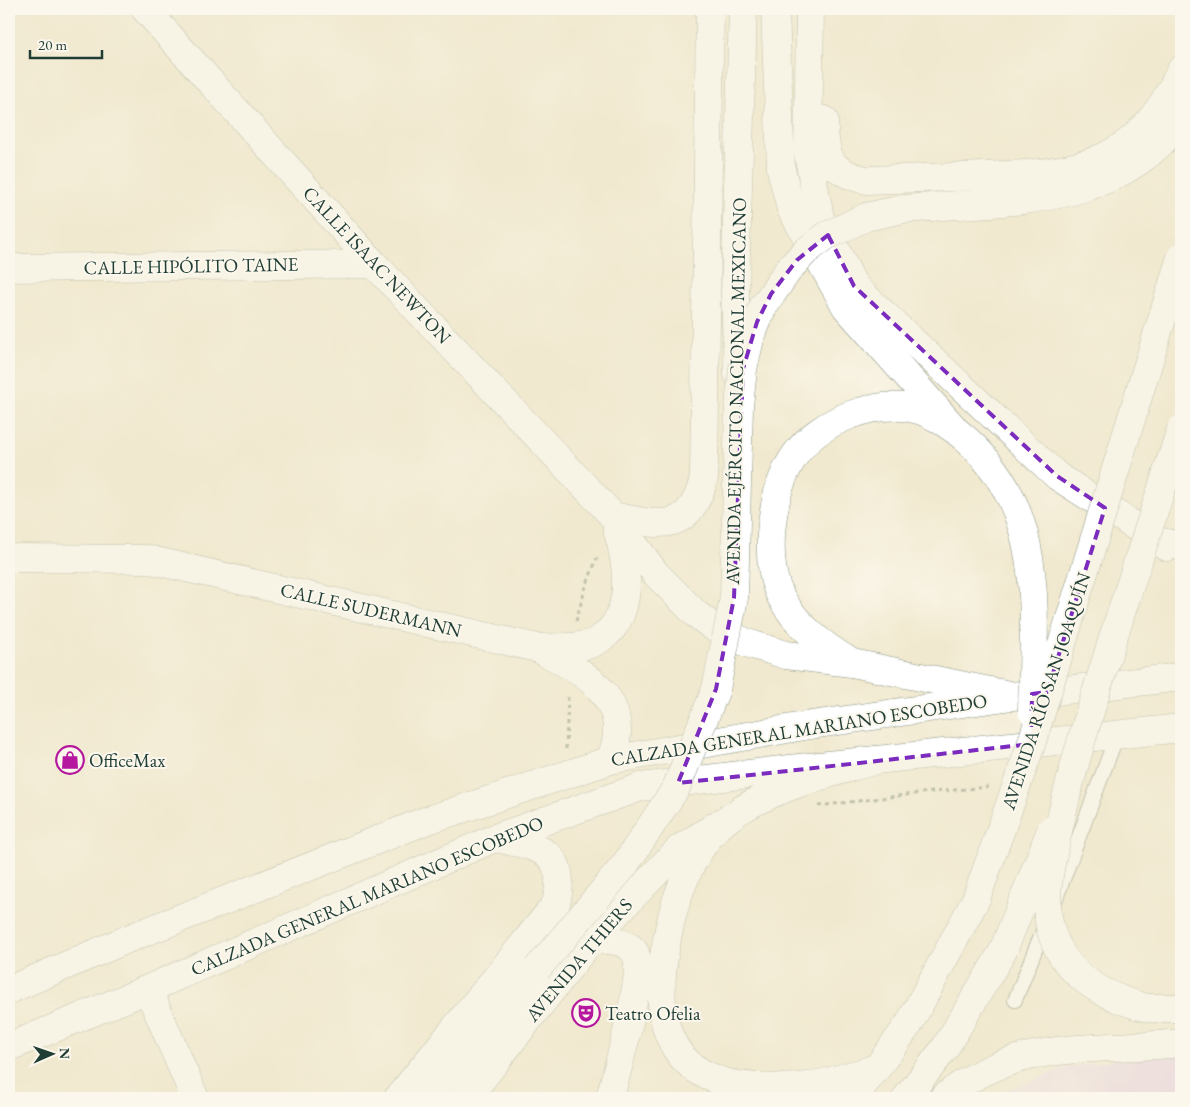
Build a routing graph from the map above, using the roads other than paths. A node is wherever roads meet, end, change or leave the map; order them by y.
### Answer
1 (145, 9) edge
2 (710, 9) edge
3 (743, 9) edge
4 (774, 9) edge
5 (810, 9) edge
6 (824, 9) edge
7 (1181, 70) edge
8 (1181, 120) edge
9 (1181, 257) edge
10 (374, 264) junction
11 (9, 268) edge
12 (739, 406) junction
13 (1181, 429) edge
14 (955, 430) junction
15 (613, 516) junction
16 (1169, 544) edge
17 (1181, 556) edge
18 (9, 558) edge
19 (569, 656) junction
20 (852, 663) junction
21 (1181, 677) edge
22 (1012, 696) junction
23 (1180, 729) edge
24 (1117, 735) junction
25 (1031, 746) junction
26 (611, 760) junction
27 (876, 760) junction
28 (1074, 760) junction
29 (728, 818) junction
30 (495, 838) junction
31 (591, 940) junction
32 (148, 989) junction
33 (9, 990) edge
34 (1015, 1000) dead end
35 (1181, 1008) edge
36 (1181, 1043) edge
37 (9, 1047) edge
38 (877, 1068) junction
39 (195, 1098) edge
40 (398, 1098) edge
41 (431, 1098) edge
42 (467, 1098) edge
43 (610, 1098) edge
44 (852, 1098) edge
45 (906, 1098) edge
46 (943, 1098) edge

1 - 10 main road, CALLE ISAAC NEWTON
2 - 15 main road, AVENIDA EJÉRCITO NACIONAL MEXICANO
3 - 12 main road, AVENIDA EJÉRCITO NACIONAL MEXICANO, bridge
4 - 14 main road
5 - 16 main road
6 - 7 main road
8 - 12 main road, bridge
9 - 25 main road, AVENIDA RÍO SAN JOAQUÍN, bridge
10 - 11 main road, CALLE HIPÓLITO TAINE
10 - 15 main road, CALLE ISAAC NEWTON
12 - 41 main road, AVENIDA EJÉRCITO NACIONAL MEXICANO, bridge
13 - 28 main road, bridge
14 - 20 main road
14 - 25 main road, bridge
15 - 19 main road
15 - 20 main road, CALLE ISAAC NEWTON
16 - 17 main road
18 - 19 main road, CALLE SUDERMANN
19 - 26 main road, CALLE SUDERMANN
20 - 22 main road, CALLE ISAAC NEWTON
21 - 22 main road, CALZADA GENERAL MARIANO ESCOBEDO
22 - 26 main road, CALZADA GENERAL MARIANO ESCOBEDO
23 - 24 main road, CALZADA GENERAL MARIANO ESCOBEDO
24 - 27 main road, CALZADA GENERAL MARIANO ESCOBEDO
24 - 34 lane
25 - 38 main road, AVENIDA RÍO SAN JOAQUÍN, bridge
26 - 33 main road, CALZADA GENERAL MARIANO ESCOBEDO
27 - 29 main road, AVENIDA THIERS
27 - 30 main road, CALZADA GENERAL MARIANO ESCOBEDO
28 - 35 main road, bridge
28 - 45 main road, bridge
29 - 31 main road, AVENIDA THIERS
29 - 38 main road
30 - 32 main road, CALZADA GENERAL MARIANO ESCOBEDO
30 - 40 main road
31 - 42 main road, AVENIDA THIERS
31 - 43 main road
32 - 37 main road, CALZADA GENERAL MARIANO ESCOBEDO
32 - 39 main road
36 - 46 main road
38 - 44 main road, AVENIDA RÍO SAN JOAQUÍN

